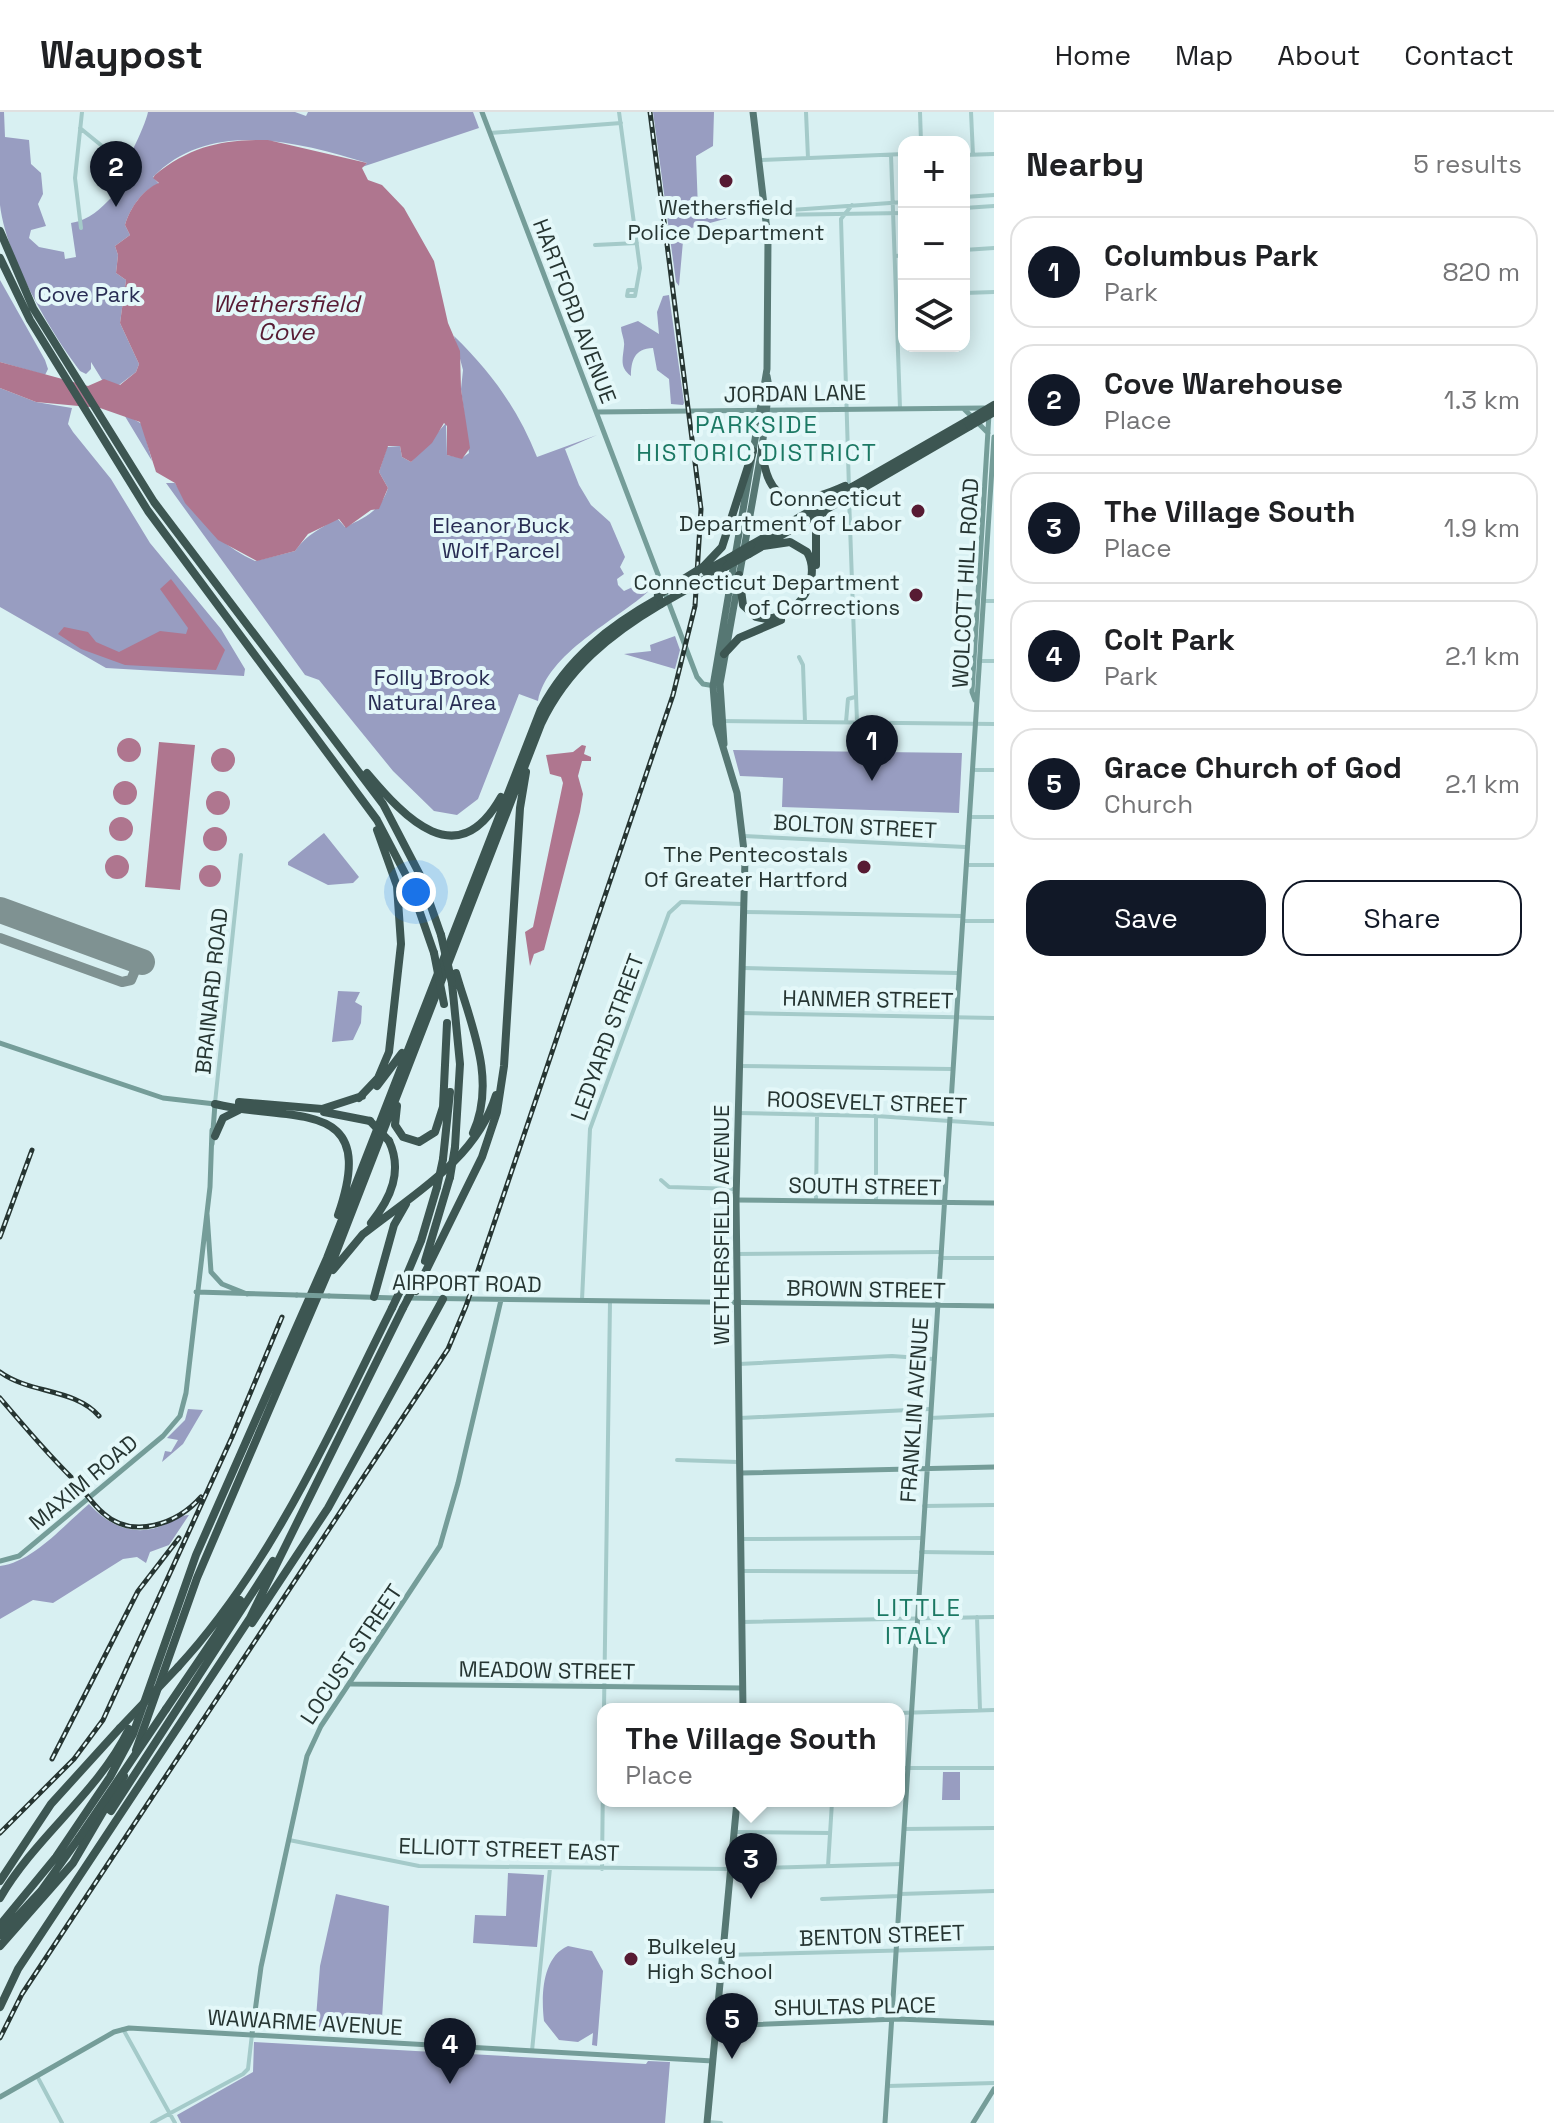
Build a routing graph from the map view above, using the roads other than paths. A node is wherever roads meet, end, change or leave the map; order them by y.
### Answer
1 (82, 112) edge
2 (482, 112) edge
3 (619, 112) edge
4 (753, 112) edge
5 (806, 112) edge
6 (920, 112) edge
7 (971, 112) edge
8 (621, 123) junction
9 (80, 128) junction
10 (490, 133) junction
11 (921, 136) edge
12 (898, 154) edge
13 (994, 154) edge
14 (891, 155) junction
15 (973, 155) joint
16 (808, 158) junction
17 (761, 160) junction
18 (129, 168) dead end
19 (994, 195) edge
20 (970, 197) edge
21 (894, 202) junction
22 (898, 202) edge
23 (852, 205) junction
24 (830, 206) junction
25 (994, 206) edge
26 (970, 208) edge
27 (894, 214) junction
28 (898, 214) edge
29 (767, 215) junction
30 (841, 217) junction
31 (81, 228) dead end
32 (0, 231) edge
33 (637, 243) junction
34 (595, 245) dead end
35 (994, 248) edge
36 (970, 250) edge
37 (896, 256) joint
38 (0, 258) edge
39 (634, 290) dead end
40 (994, 292) edge
41 (970, 293) edge
42 (897, 303) joint
43 (994, 398) edge
44 (847, 408) junction
45 (900, 408) junction
46 (962, 408) junction
47 (993, 409) edge
48 (763, 410) junction
49 (597, 412) junction
50 (968, 424) junction
51 (991, 435) edge
52 (758, 449) junction
53 (990, 479) edge
54 (849, 490) junction
55 (826, 509) junction
56 (988, 539) edge
57 (763, 546) junction
58 (750, 549) junction
59 (705, 572) junction
60 (739, 575) junction
61 (659, 599) junction
62 (981, 600) junction
63 (994, 601) edge
64 (799, 657) dead end
65 (586, 658) junction
66 (721, 658) junction
67 (977, 661) junction
68 (994, 661) edge
69 (716, 686) junction
70 (855, 697) junction
71 (975, 700) joint
72 (718, 722) junction
73 (805, 722) junction
74 (846, 722) junction
75 (857, 722) junction
76 (973, 724) junction
77 (994, 724) edge
78 (335, 739) junction
79 (523, 753) junction
80 (970, 770) junction
81 (994, 770) edge
82 (349, 780) junction
83 (967, 817) junction
84 (994, 817) edge
85 (744, 836) junction
86 (965, 847) junction
87 (241, 855) dead end
88 (964, 865) junction
89 (994, 865) edge
90 (744, 908) junction
91 (961, 919) junction
92 (994, 921) edge
93 (440, 930) junction
94 (743, 968) junction
95 (957, 973) junction
96 (741, 1013) junction
97 (424, 1017) junction
98 (955, 1017) junction
99 (994, 1018) edge
100 (447, 1023) junction
101 (507, 1023) junction
102 (0, 1043) edge
103 (740, 1066) junction
104 (951, 1069) junction
105 (359, 1098) junction
106 (215, 1104) junction
107 (299, 1108) junction
108 (252, 1110) junction
109 (738, 1113) junction
110 (817, 1115) junction
111 (876, 1116) junction
112 (948, 1120) junction
113 (994, 1124) edge
114 (213, 1137) junction
115 (446, 1174) junction
116 (661, 1180) dead end
117 (736, 1189) junction
118 (417, 1192) junction
119 (736, 1200) junction
120 (816, 1201) junction
121 (876, 1202) junction
122 (943, 1202) junction
123 (994, 1203) edge
124 (206, 1204) junction
125 (362, 1235) junction
126 (737, 1254) junction
127 (940, 1255) junction
128 (994, 1258) edge
129 (316, 1284) junction
130 (414, 1291) junction
131 (196, 1292) junction
132 (247, 1294) junction
133 (374, 1297) junction
134 (443, 1299) junction
135 (501, 1300) junction
136 (582, 1301) junction
137 (610, 1302) junction
138 (738, 1303) junction
139 (937, 1305) junction
140 (994, 1306) edge
141 (300, 1339) junction
142 (933, 1359) junction
143 (739, 1364) junction
144 (930, 1409) junction
145 (994, 1415) edge
146 (180, 1416) joint
147 (740, 1418) junction
148 (930, 1418) junction
149 (336, 1446) junction
150 (677, 1460) dead end
151 (741, 1462) junction
152 (994, 1467) edge
153 (926, 1468) junction
154 (741, 1473) junction
155 (296, 1493) junction
156 (994, 1505) edge
157 (924, 1506) junction
158 (922, 1538) junction
159 (742, 1539) junction
160 (921, 1552) junction
161 (994, 1553) edge
162 (0, 1561) edge
163 (742, 1571) junction
164 (920, 1572) junction
165 (977, 1617) junction
166 (994, 1617) edge
167 (917, 1619) junction
168 (743, 1622) junction
169 (158, 1662) junction
170 (351, 1684) junction
171 (605, 1687) junction
172 (204, 1688) junction
173 (743, 1688) junction
174 (604, 1703) edge
175 (743, 1703) edge
176 (980, 1710) junction
177 (994, 1710) edge
178 (905, 1712) edge
179 (911, 1712) junction
180 (908, 1768) junction
181 (994, 1768) edge
182 (603, 1807) edge
183 (736, 1807) edge
184 (832, 1807) edge
185 (994, 1828) edge
186 (904, 1829) junction
187 (734, 1832) junction
188 (830, 1833) junction
189 (289, 1840) junction
190 (902, 1864) junction
191 (828, 1866) junction
192 (550, 1868) junction
193 (602, 1869) junction
194 (730, 1869) junction
195 (0, 1881) edge
196 (994, 1891) edge
197 (900, 1895) junction
198 (0, 1898) edge
199 (822, 1899) dead end
200 (38, 1907) junction
201 (0, 1925) edge
202 (0, 1935) edge
203 (0, 1946) edge
204 (994, 1948) edge
205 (896, 1950) junction
206 (722, 1955) junction
207 (0, 2007) edge
208 (892, 2019) junction
209 (994, 2023) edge
210 (716, 2026) junction
211 (123, 2029) junction
212 (252, 2034) junction
213 (532, 2051) junction
214 (713, 2061) junction
215 (37, 2075) junction
216 (888, 2086) junction
217 (994, 2086) edge
218 (0, 2094) edge
219 (170, 2113) junction
220 (62, 2123) edge
221 (152, 2123) edge
222 (175, 2123) edge
223 (707, 2123) edge
224 (721, 2123) edge
225 (885, 2123) edge
226 (973, 2123) edge

1 - 9 street
2 - 10 street, HARTFORD AVENUE
3 - 8 street
4 - 17 main road
5 - 16 street
6 - 11 street
7 - 15 street
8 - 10 street
8 - 33 street
9 - 18 street
9 - 31 street
10 - 49 street, HARTFORD AVENUE
12 - 14 street
13 - 15 street
14 - 16 street
14 - 21 street
16 - 17 street
17 - 29 main road
19 - 20 street
21 - 22 street
21 - 23 street
21 - 27 street
23 - 24 street
23 - 30 street
24 - 29 street
24 - 30 street
25 - 26 street
27 - 28 street
27 - 30 street
27 - 37 street
29 - 30 street
29 - 48 main road
30 - 44 street
32 - 78 highway
33 - 34 street
33 - 39 street
35 - 36 street
37 - 42 street
38 - 82 highway
40 - 41 street
42 - 45 street
43 - 47 street, WOLCOTT HILL ROAD
44 - 45 street, JORDAN LANE
44 - 48 street, JORDAN LANE
44 - 70 street
45 - 46 street, JORDAN LANE
46 - 47 street, JORDAN LANE
46 - 51 street
47 - 50 highway, bridge
47 - 51 street, WOLCOTT HILL ROAD
48 - 49 street, JORDAN LANE
48 - 52 main road
49 - 69 street, HARTFORD AVENUE
50 - 54 highway
50 - 54 highway
51 - 53 street, WOLCOTT HILL ROAD
52 - 54 highway
52 - 59 highway
52 - 60 main road
52 - 66 main road
53 - 56 street, WOLCOTT HILL ROAD
54 - 55 highway
54 - 58 highway
55 - 57 highway
55 - 66 highway
56 - 62 street, WOLCOTT HILL ROAD
57 - 58 highway
57 - 60 highway
58 - 59 highway, bridge
59 - 61 highway, bridge
60 - 66 main road
61 - 65 highway
61 - 79 highway
62 - 63 street
62 - 67 street, WOLCOTT HILL ROAD
64 - 73 street
65 - 97 highway
65 - 101 highway
66 - 69 main road, WETHERSFIELD AVENUE
67 - 68 street
67 - 71 street, WOLCOTT HILL ROAD
69 - 72 main road, WETHERSFIELD AVENUE
70 - 74 street
70 - 75 street
71 - 76 street, FRANKLIN AVENUE
72 - 73 street
72 - 85 main road, WETHERSFIELD AVENUE
73 - 74 street
74 - 75 street
75 - 76 street
76 - 77 street
76 - 80 street, FRANKLIN AVENUE
78 - 79 highway
78 - 93 highway
79 - 97 highway
80 - 81 street
80 - 83 street, FRANKLIN AVENUE
82 - 100 highway, bridge
82 - 105 highway
83 - 84 street
83 - 86 street, FRANKLIN AVENUE
85 - 86 street, BOLTON STREET
85 - 90 main road, WETHERSFIELD AVENUE
86 - 88 street, FRANKLIN AVENUE
87 - 106 street, BRAINARD ROAD
88 - 89 street
88 - 91 street, FRANKLIN AVENUE
90 - 91 street, LEDYARD STREET
90 - 94 main road, WETHERSFIELD AVENUE
90 - 136 street, LEDYARD STREET
91 - 92 street, LEDYARD STREET
91 - 95 street, FRANKLIN AVENUE
93 - 115 highway, bridge
93 - 115 highway, bridge
94 - 95 street
94 - 96 main road, WETHERSFIELD AVENUE
95 - 98 street, FRANKLIN AVENUE
96 - 98 street, HANMER STREET
96 - 103 main road, WETHERSFIELD AVENUE
97 - 100 highway
97 - 105 highway
97 - 129 highway
97 - 141 highway
98 - 99 street, HANMER STREET
98 - 104 street, FRANKLIN AVENUE
100 - 155 highway, bridge
101 - 115 highway
101 - 130 highway
102 - 106 street
103 - 104 street
103 - 109 main road, WETHERSFIELD AVENUE
104 - 112 street, FRANKLIN AVENUE
105 - 107 highway
106 - 107 highway
106 - 108 highway
106 - 114 street, BRAINARD ROAD
107 - 125 highway, bridge
108 - 114 highway
108 - 129 highway
109 - 110 street, ROOSEVELT STREET
109 - 117 main road, WETHERSFIELD AVENUE
110 - 111 street, ROOSEVELT STREET
110 - 120 street
111 - 112 street, ROOSEVELT STREET
111 - 121 street
112 - 113 street, ROOSEVELT STREET
112 - 122 street, FRANKLIN AVENUE
114 - 124 street, BRAINARD ROAD
115 - 118 highway
115 - 130 highway
116 - 117 street
117 - 119 main road, WETHERSFIELD AVENUE
118 - 125 highway
118 - 133 highway
119 - 120 street, SOUTH STREET
119 - 126 main road, WETHERSFIELD AVENUE
120 - 121 street, SOUTH STREET
121 - 122 street, SOUTH STREET
122 - 123 street, SOUTH STREET
122 - 127 street, FRANKLIN AVENUE
124 - 131 street, BRAINARD ROAD
124 - 132 street
125 - 141 highway
126 - 127 street
126 - 138 main road, WETHERSFIELD AVENUE
127 - 128 street
127 - 139 street, FRANKLIN AVENUE
129 - 169 highway
130 - 149 highway, bridge
131 - 132 street, AIRPORT ROAD
131 - 146 street, BRAINARD ROAD
132 - 133 street, AIRPORT ROAD, bridge
133 - 134 street, AIRPORT ROAD
134 - 135 street, AIRPORT ROAD
134 - 172 highway
135 - 136 street, AIRPORT ROAD
135 - 170 street, LOCUST STREET
136 - 137 street, AIRPORT ROAD
137 - 138 street, AIRPORT ROAD
137 - 171 street
138 - 139 street, BROWN STREET
138 - 143 main road, WETHERSFIELD AVENUE
139 - 140 street, BROWN STREET
139 - 142 street, FRANKLIN AVENUE
141 - 200 highway
142 - 143 street
142 - 144 street, FRANKLIN AVENUE
143 - 147 main road, WETHERSFIELD AVENUE
144 - 147 street
144 - 148 street, FRANKLIN AVENUE
145 - 148 street
146 - 162 street, MAXIM ROAD
147 - 151 main road, WETHERSFIELD AVENUE
148 - 153 street, FRANKLIN AVENUE
149 - 172 highway
149 - 200 highway
150 - 151 street
151 - 154 main road, WETHERSFIELD AVENUE
152 - 153 street
153 - 154 street
153 - 157 street, FRANKLIN AVENUE
154 - 159 main road, WETHERSFIELD AVENUE
155 - 195 highway, bridge
155 - 202 highway, bridge
156 - 157 street
157 - 158 street, FRANKLIN AVENUE
158 - 159 street
158 - 160 street, FRANKLIN AVENUE
159 - 163 main road, WETHERSFIELD AVENUE
160 - 161 street
160 - 164 street, FRANKLIN AVENUE
163 - 164 street
163 - 168 main road, WETHERSFIELD AVENUE
164 - 167 street, FRANKLIN AVENUE
165 - 166 street
165 - 167 street
165 - 176 street
167 - 168 street
167 - 179 street, FRANKLIN AVENUE
168 - 173 main road, WETHERSFIELD AVENUE
169 - 198 highway
169 - 201 highway
170 - 171 street, MEADOW STREET
170 - 189 street, LOCUST STREET
171 - 173 street, MEADOW STREET
171 - 174 street
172 - 207 highway
173 - 175 main road, WETHERSFIELD AVENUE
176 - 177 street
176 - 179 street
178 - 179 street
179 - 180 street, FRANKLIN AVENUE
180 - 181 street
180 - 186 street, FRANKLIN AVENUE
182 - 193 street
183 - 187 main road
184 - 188 street
185 - 186 street
186 - 190 street, FRANKLIN AVENUE
187 - 188 street
187 - 194 main road
188 - 191 street
189 - 192 street, ELLIOTT STREET EAST
189 - 212 street, LOCUST STREET
190 - 191 street, ELLIOTT STREET EAST
190 - 197 street, FRANKLIN AVENUE
191 - 194 street, ELLIOTT STREET EAST
192 - 193 street, ELLIOTT STREET EAST
192 - 213 street
193 - 194 street, ELLIOTT STREET EAST
194 - 206 main road
196 - 197 street
197 - 199 street
197 - 205 street, FRANKLIN AVENUE
200 - 203 highway
204 - 205 street, BENTON STREET
205 - 206 street, BENTON STREET
205 - 208 street, FRANKLIN AVENUE
206 - 210 main road
208 - 209 street, SHULTAS PLACE
208 - 210 street, SHULTAS PLACE
208 - 216 street, FRANKLIN AVENUE
210 - 214 main road
211 - 212 street, WAWARME AVENUE
211 - 215 street
211 - 219 street
212 - 213 street, WAWARME AVENUE
212 - 219 street
213 - 214 street, WAWARME AVENUE
214 - 223 main road
215 - 218 street
215 - 220 street
216 - 217 street
216 - 225 street, FRANKLIN AVENUE
217 - 226 street
219 - 221 street
219 - 222 street
223 - 224 street

